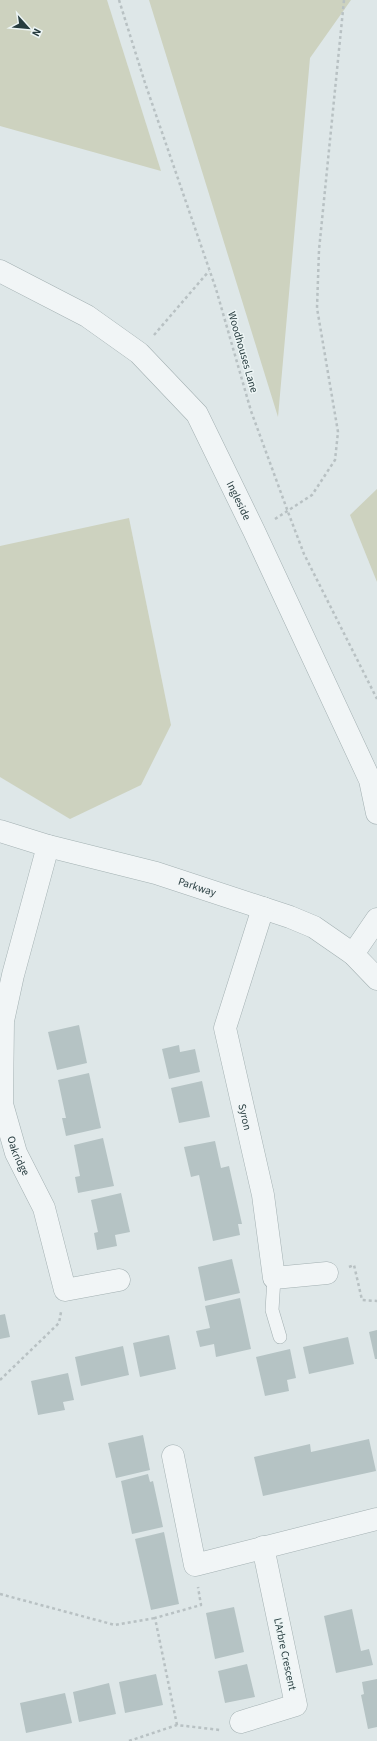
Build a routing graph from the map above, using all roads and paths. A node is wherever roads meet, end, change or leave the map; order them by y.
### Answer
1 (119, 0) edge
2 (344, 0) edge
3 (0, 271) edge
4 (210, 271) junction
5 (139, 353) junction
6 (288, 512) junction
7 (377, 699) edge
8 (377, 813) edge
9 (0, 831) edge
10 (48, 846) junction
11 (263, 908) junction
12 (377, 919) edge
13 (353, 954) junction
14 (377, 979) edge
15 (327, 1273) joint
16 (274, 1278) junction
17 (119, 1280) dead end
18 (65, 1290) junction
19 (377, 1301) edge
20 (280, 1337) dead end
21 (0, 1380) edge
22 (173, 1456) dead end
23 (377, 1519) edge
24 (263, 1547) junction
25 (195, 1565) junction
26 (0, 1594) edge
27 (155, 1618) junction
28 (177, 1725) junction
29 (234, 1727) joint
30 (129, 1741) edge

1 - 4 path, Woodhouses Lane
2 - 6 path
3 - 5 street, Ingleside
4 - 5 path
4 - 6 path, Woodhouses Lane
5 - 8 street, Ingleside
6 - 7 path, Woodhouses Lane
9 - 10 street, Parkway
10 - 11 street, Parkway
10 - 18 street, Oakridge
11 - 13 street, Parkway
11 - 16 street, Syron
12 - 13 street
13 - 14 street, Parkway
15 - 16 street
15 - 19 path
16 - 20 lane
17 - 18 street
18 - 21 path
22 - 25 street
23 - 24 street
24 - 25 street
24 - 29 street, L'Arbre Crescent
25 - 27 path
26 - 27 path
27 - 28 path
28 - 29 path
28 - 30 path

